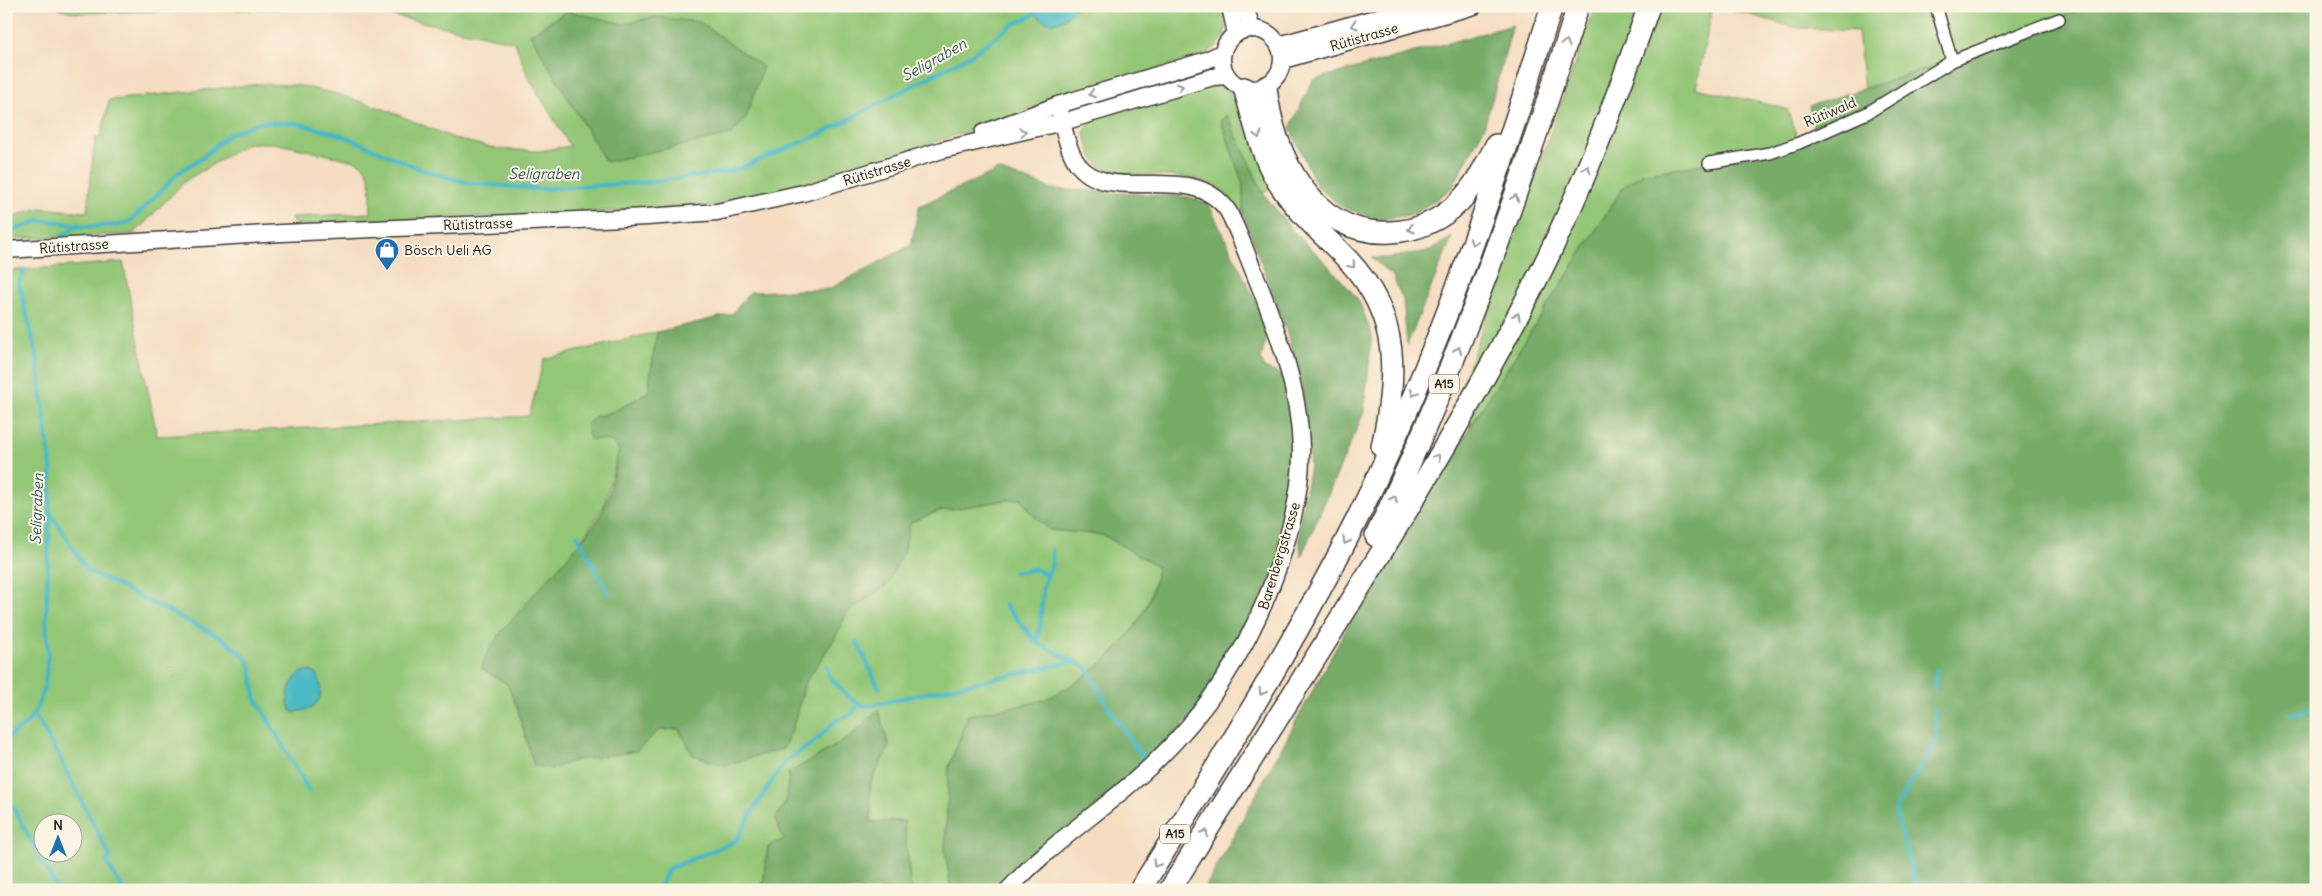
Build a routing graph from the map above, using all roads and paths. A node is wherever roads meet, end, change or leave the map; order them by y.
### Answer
1 (1230, 6) edge
2 (1244, 6) edge
3 (1418, 6) edge
4 (1474, 6) edge
5 (1578, 6) edge
6 (1649, 6) edge
7 (1936, 6) edge
8 (1552, 7) edge
9 (2059, 19) dead end
10 (1244, 32) junction
11 (1223, 52) junction
12 (1281, 53) junction
13 (1952, 60) junction
14 (1227, 76) junction
15 (1529, 80) junction
16 (1266, 87) junction
17 (1244, 88) junction
18 (1058, 104) junction
19 (1063, 122) junction
20 (942, 150) junction
21 (1710, 164) dead end
22 (6, 250) edge
23 (1375, 482) junction
24 (1261, 741) junction
25 (1008, 890) edge
26 (1140, 890) edge
27 (1170, 890) edge

1 - 10 main road
2 - 10 main road
3 -> 12 main road, Rütistrasse
4 - 12 main road, Rütistrasse
24 -> 5 highway, A15
24 -> 6 highway
7 - 13 street
8 - 15 highway, A15
9 - 13 street, Rütiwald
10 - 11 main road
10 - 12 main road
11 - 14 main road
11 -> 18 main road, Rütistrasse
12 - 16 main road
13 - 21 street, Rütiwald
14 - 17 main road
19 -> 14 main road, Rütistrasse
15 -> 16 highway
15 -> 23 highway, A15
16 - 17 main road
17 -> 23 highway
18 - 19 main road, Barenbergstrasse
18 - 20 main road, Rütistrasse
20 -> 19 main road, Rütistrasse
19 - 25 main road, Barenbergstrasse
20 - 22 main road, Rütistrasse
23 -> 26 highway, A15
27 -> 24 highway, A15

